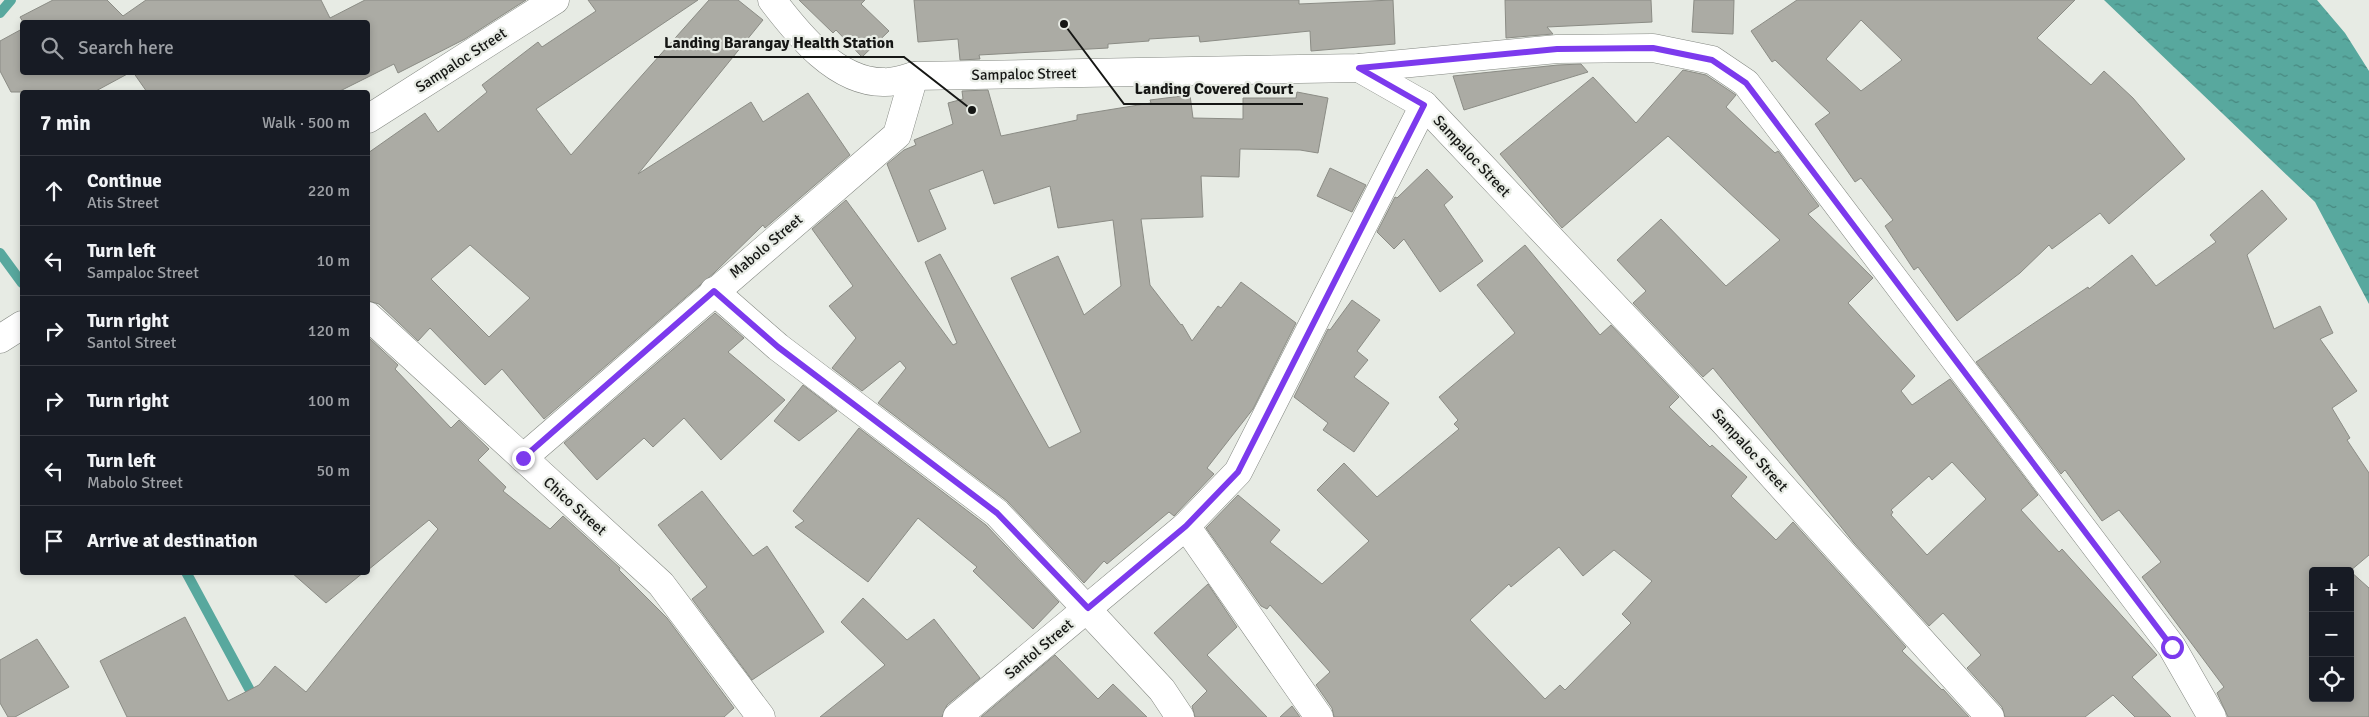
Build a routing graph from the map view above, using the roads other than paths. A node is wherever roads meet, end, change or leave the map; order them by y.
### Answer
1 (555, 0) edge
2 (772, 0) edge
3 (1359, 68) junction
4 (914, 76) junction
5 (1424, 105) junction
6 (370, 119) edge
7 (714, 291) junction
8 (370, 318) edge
9 (20, 326) edge
10 (0, 338) edge
11 (523, 458) junction
12 (1186, 526) junction
13 (1088, 608) junction
14 (761, 717) edge
15 (957, 717) edge
16 (1180, 717) edge
17 (1319, 717) edge
18 (1990, 717) edge
19 (2212, 717) edge

1 - 6 street, Sampaloc Street
2 - 4 street, Sampaloc Street
3 - 4 street, Sampaloc Street
3 - 5 street, Sampaloc Street
3 - 19 street
4 - 7 street, Mabolo Street
5 - 12 street, Santol Street
5 - 18 street, Sampaloc Street
7 - 11 street, Mabolo Street
7 - 13 street
8 - 11 street, Chico Street
9 - 10 street
11 - 14 street, Chico Street
12 - 13 street, Santol Street
12 - 17 street
13 - 15 street, Santol Street
13 - 16 street

